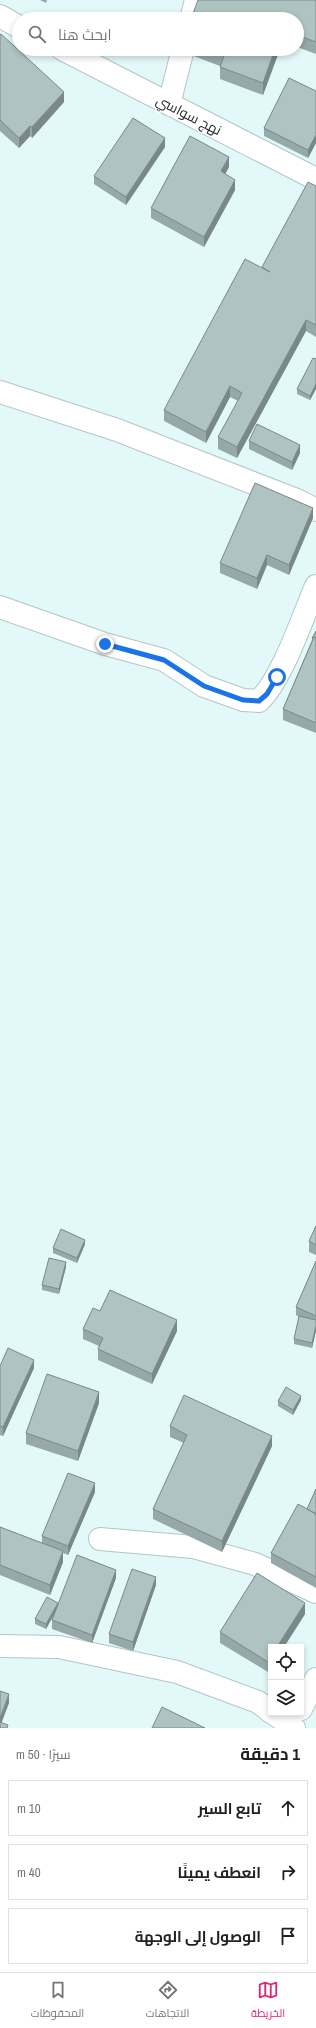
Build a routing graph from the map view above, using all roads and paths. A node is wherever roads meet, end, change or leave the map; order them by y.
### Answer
1 (196, 0) edge
2 (193, 12) edge
3 (0, 16) edge
4 (12, 23) edge
5 (76, 56) edge
6 (181, 56) edge
7 (169, 104) junction
8 (316, 179) edge
9 (0, 392) edge
10 (316, 510) edge
11 (316, 586) edge
12 (0, 606) edge
13 (100, 1539) dead end
14 (316, 1592) edge
15 (0, 1646) edge
16 (316, 1679) edge
17 (268, 1709) edge
18 (282, 1716) edge
19 (295, 1721) edge

1 - 2 street
3 - 4 street
5 - 7 street, نهج سواسي
6 - 7 street
7 - 8 street, نهج سواسي
9 - 10 street
11 - 12 street
13 - 14 street
15 - 17 street
16 - 19 street
18 - 19 street

